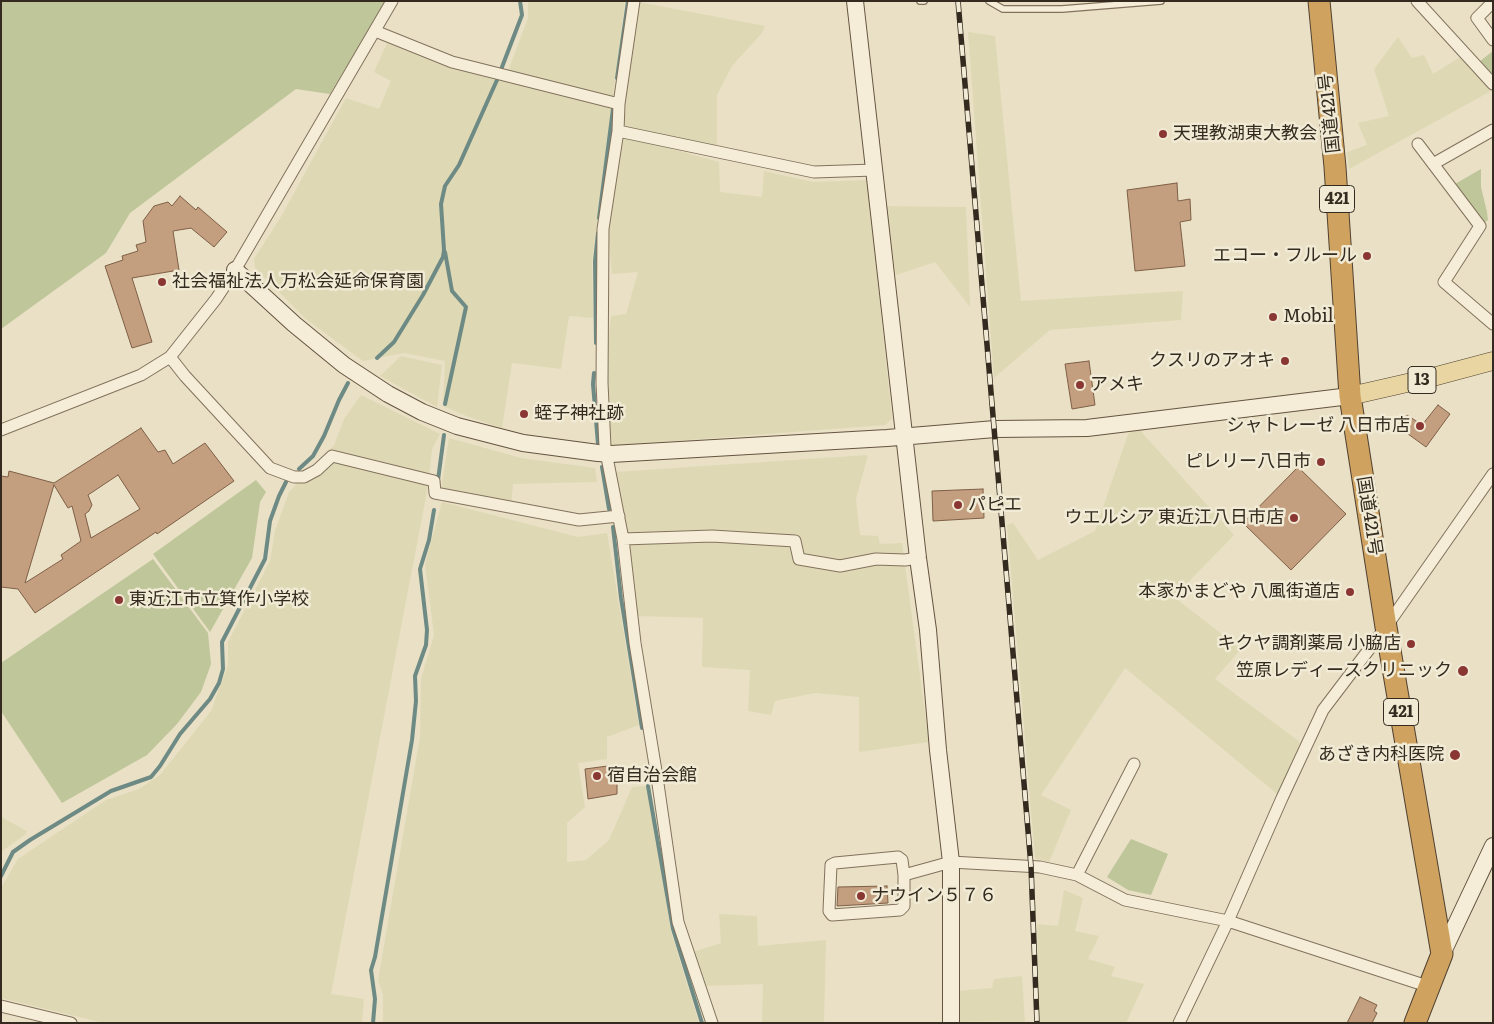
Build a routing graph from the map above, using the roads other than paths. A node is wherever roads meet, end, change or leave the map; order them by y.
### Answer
1 (392, 1) edge
2 (634, 1) edge
3 (855, 1) edge
4 (989, 1) edge
5 (1161, 1) edge
6 (1319, 1) edge
7 (1417, 1) edge
8 (1493, 2) edge
9 (375, 31) junction
10 (1493, 40) edge
11 (1493, 84) edge
12 (619, 104) junction
13 (1493, 130) edge
14 (618, 131) junction
15 (1418, 144) dead end
16 (1433, 164) junction
17 (874, 170) junction
18 (235, 270) junction
19 (1493, 324) edge
20 (170, 357) junction
21 (1493, 361) edge
22 (1350, 396) junction
23 (1, 430) edge
24 (904, 437) junction
25 (607, 454) junction
26 (1493, 474) edge
27 (619, 516) junction
28 (623, 539) junction
29 (918, 558) junction
30 (1386, 627) junction
31 (1134, 764) dead end
32 (1493, 846) edge
33 (951, 862) junction
34 (904, 874) junction
35 (1077, 875) junction
36 (1228, 921) junction
37 (1442, 954) junction
38 (1430, 987) junction
39 (1, 1006) edge
40 (71, 1023) edge
41 (712, 1023) edge
42 (951, 1023) edge
43 (1179, 1023) edge
44 (1415, 1023) edge

1 - 9 street
2 - 12 street
3 - 17 street
4 - 5 lane
6 - 22 highway, 国道421号 / 421
7 - 11 street
8 - 10 street
9 - 12 street
9 - 18 street
12 - 14 street
13 - 16 street
14 - 17 street
14 - 25 street
15 - 16 street
16 - 19 street
17 - 24 street
18 - 20 street
18 - 25 street
20 - 23 street
20 - 27 street
21 - 22 main road, 13
22 - 24 street
22 - 30 highway, 国道421号 / 421
24 - 25 street
24 - 29 street
25 - 27 street
26 - 30 street
27 - 28 street
28 - 29 street
28 - 41 street
29 - 33 street
30 - 36 street
30 - 37 highway, 国道421号 / 421
31 - 35 street
32 - 37 street
33 - 34 street
33 - 35 street
33 - 42 street
34 - 34 street
35 - 36 street
36 - 38 street
36 - 43 street
37 - 38 highway, 国道421号 / 421
38 - 44 highway, 国道421号 / 421
39 - 40 street

